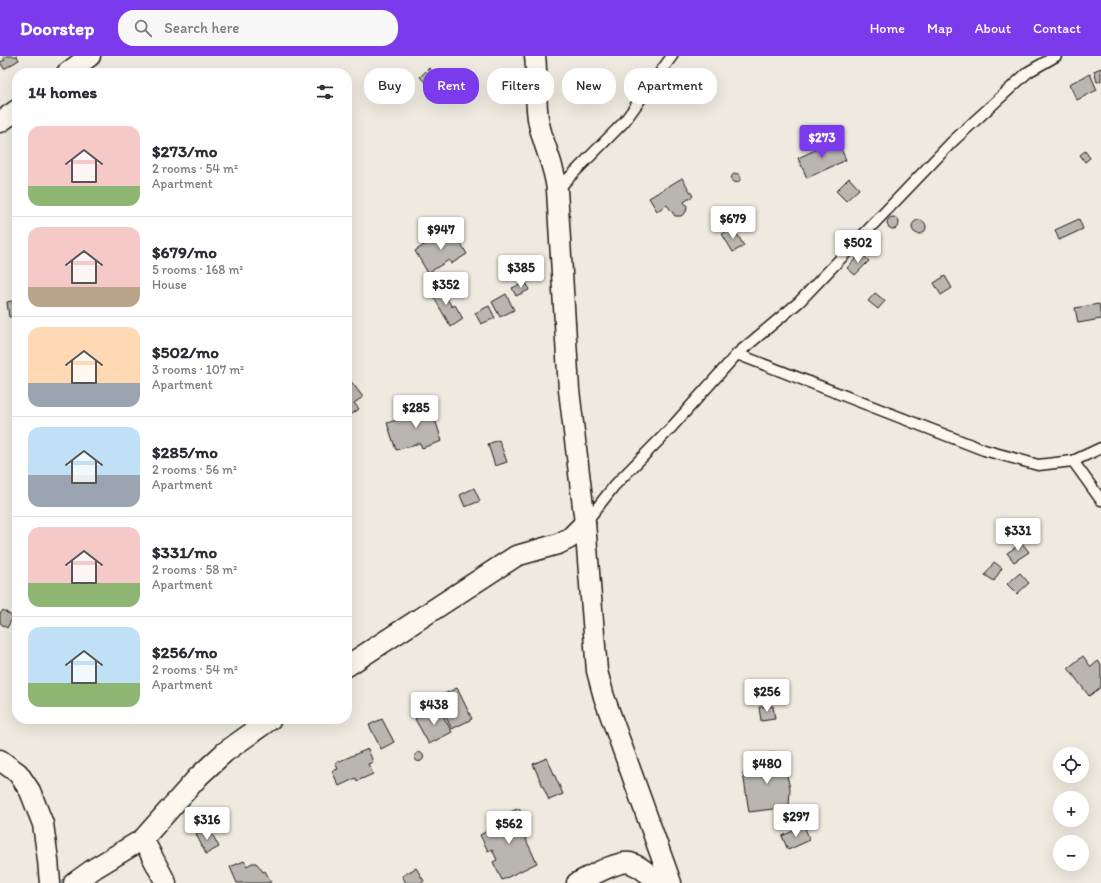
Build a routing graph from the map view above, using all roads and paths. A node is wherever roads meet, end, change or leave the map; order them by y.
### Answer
1 (90, 56) edge
2 (535, 56) edge
3 (672, 56) edge
4 (1056, 56) edge
5 (74, 68) edge
6 (12, 114) edge
7 (0, 122) edge
8 (557, 190) junction
9 (737, 354) junction
10 (1101, 448) edge
11 (1073, 460) junction
12 (1101, 500) edge
13 (585, 523) junction
14 (352, 663) edge
15 (264, 724) edge
16 (0, 760) edge
17 (143, 839) junction
18 (50, 883) edge
19 (74, 883) edge
20 (166, 883) edge
21 (578, 883) edge
22 (659, 883) edge
23 (671, 883) edge

1 - 5 street
2 - 8 street
3 - 8 lane
4 - 9 lane
6 - 7 street
8 - 13 street
9 - 11 lane
9 - 13 lane
10 - 11 lane
11 - 12 lane
13 - 14 street
13 - 23 street
15 - 17 street
16 - 18 street
17 - 19 street
17 - 20 street
21 - 22 street

